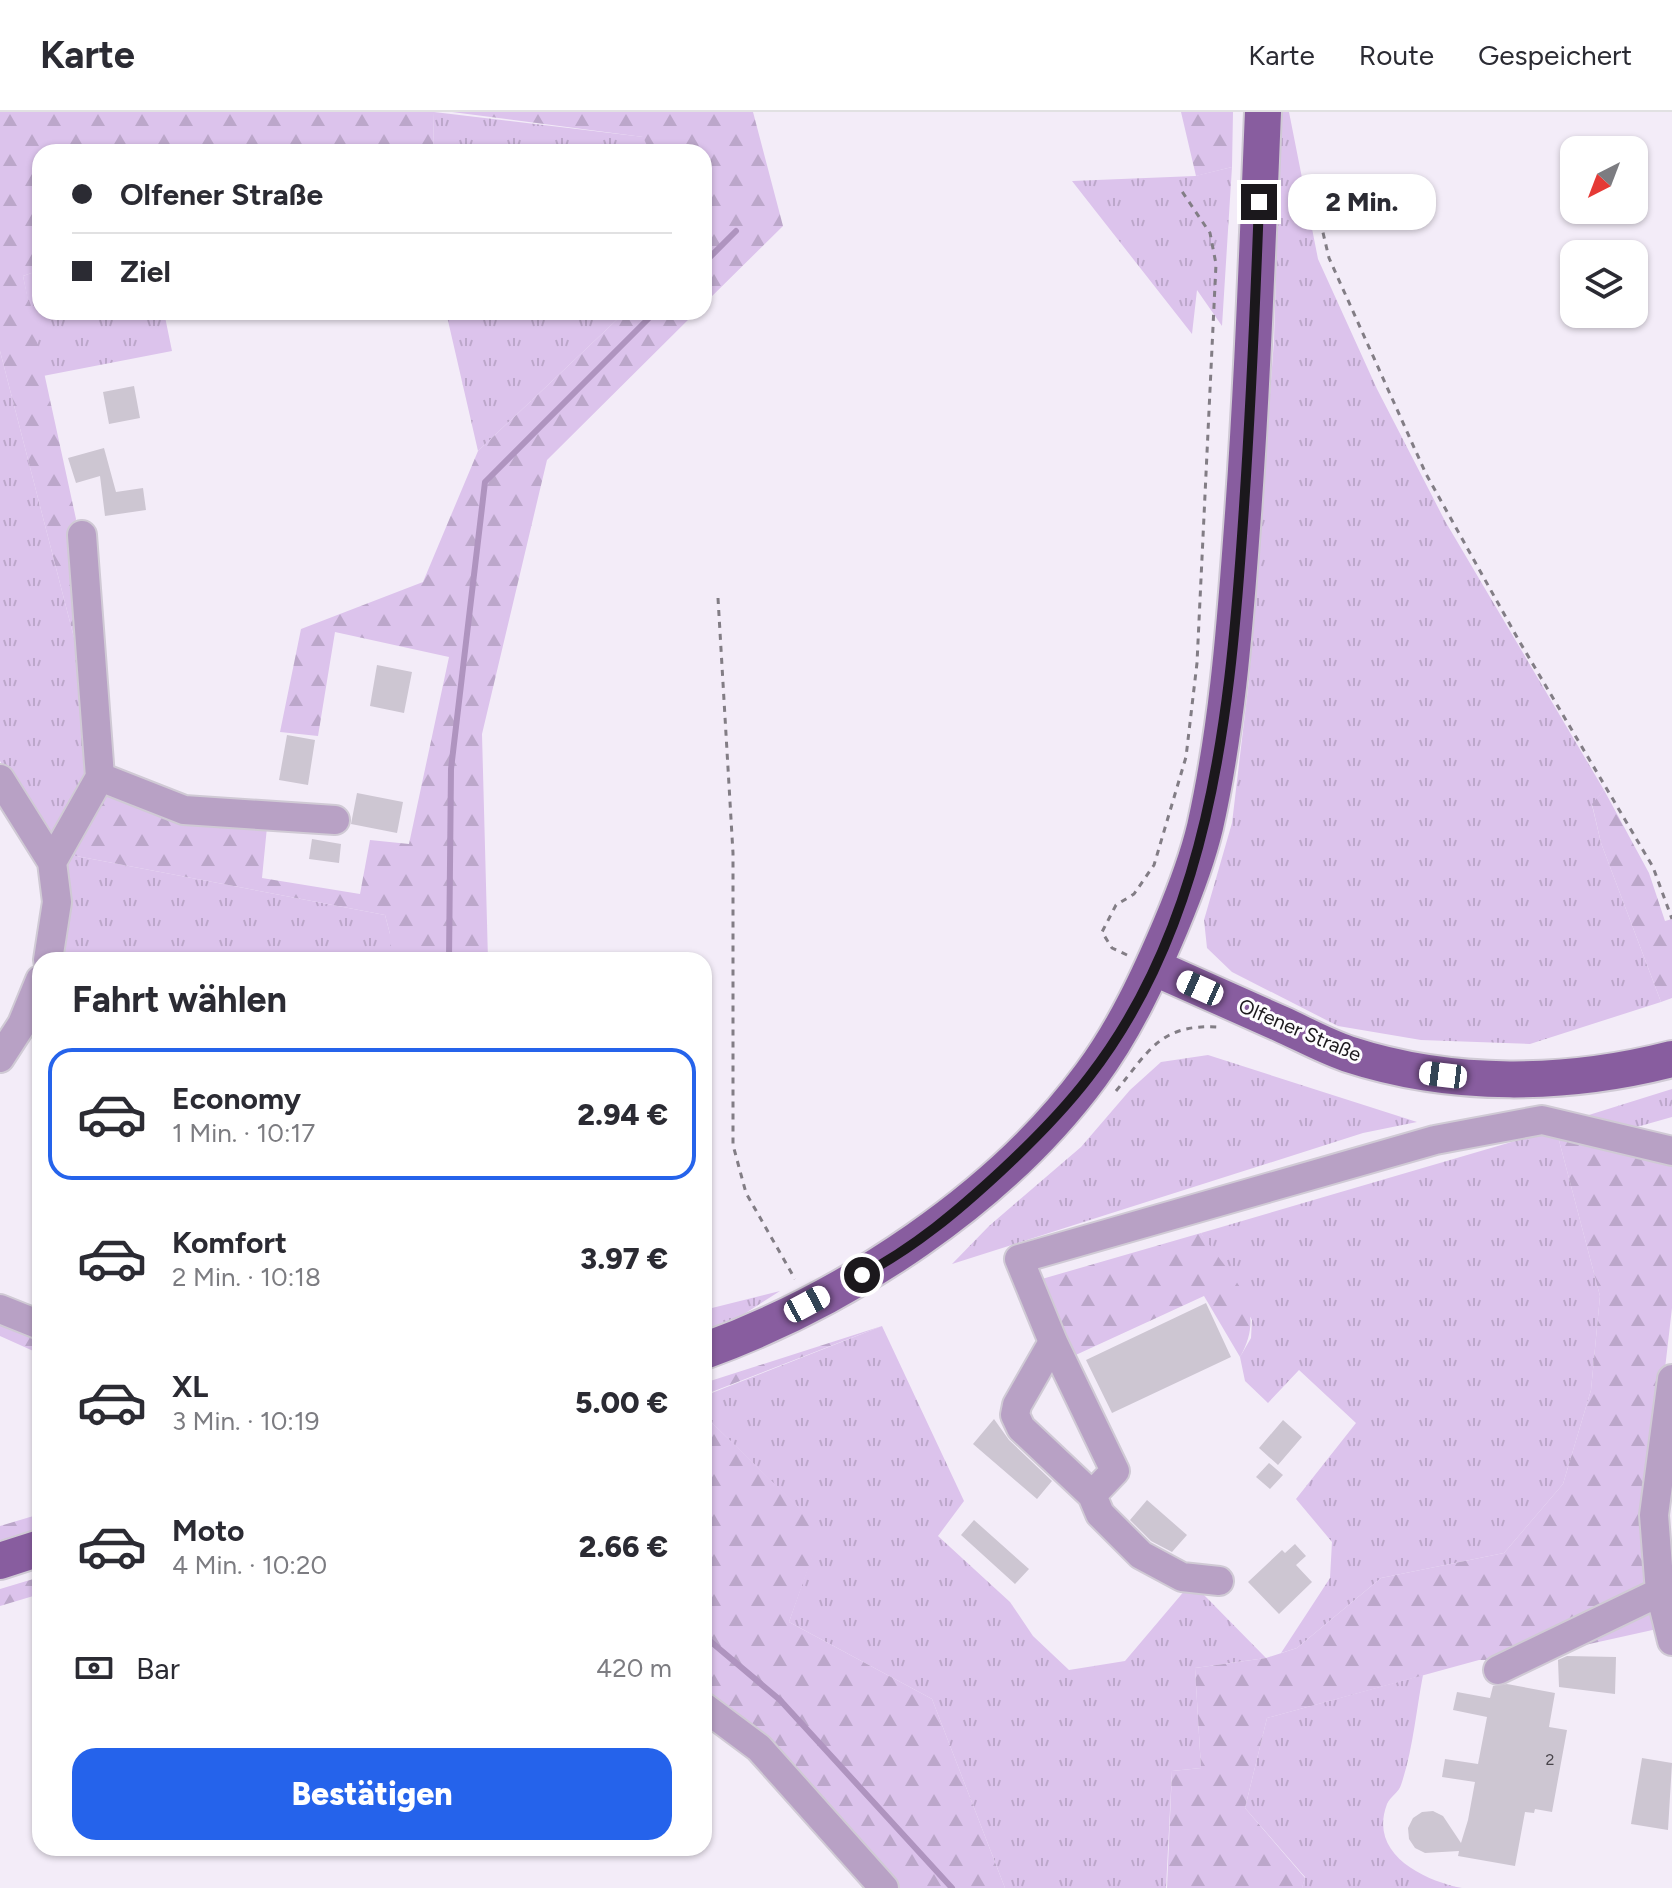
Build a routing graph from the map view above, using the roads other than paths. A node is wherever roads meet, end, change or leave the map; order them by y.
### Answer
1 (1263, 112) edge
2 (82, 535) dead end
3 (100, 777) junction
4 (0, 779) edge
5 (335, 820) dead end
6 (52, 862) junction
7 (49, 952) edge
8 (1153, 967) junction
9 (32, 1000) edge
10 (0, 1058) edge
11 (1672, 1059) edge
12 (1672, 1151) edge
13 (0, 1309) edge
14 (32, 1322) edge
15 (1053, 1342) junction
16 (712, 1347) edge
17 (1672, 1379) edge
18 (1092, 1495) junction
19 (32, 1551) edge
20 (0, 1561) edge
21 (1219, 1581) dead end
22 (1660, 1592) junction
23 (1672, 1641) edge
24 (1498, 1670) dead end
25 (712, 1713) edge
26 (884, 1888) edge

1 - 8 main road
2 - 3 street
3 - 5 street
3 - 6 street
4 - 6 street
6 - 7 street
8 - 11 main road, Olfener Straße
8 - 16 main road
9 - 10 street
12 - 15 street
13 - 14 street
15 - 18 street
15 - 18 street
17 - 22 street
18 - 21 street
19 - 20 main road
22 - 23 street
22 - 24 street
25 - 26 street

